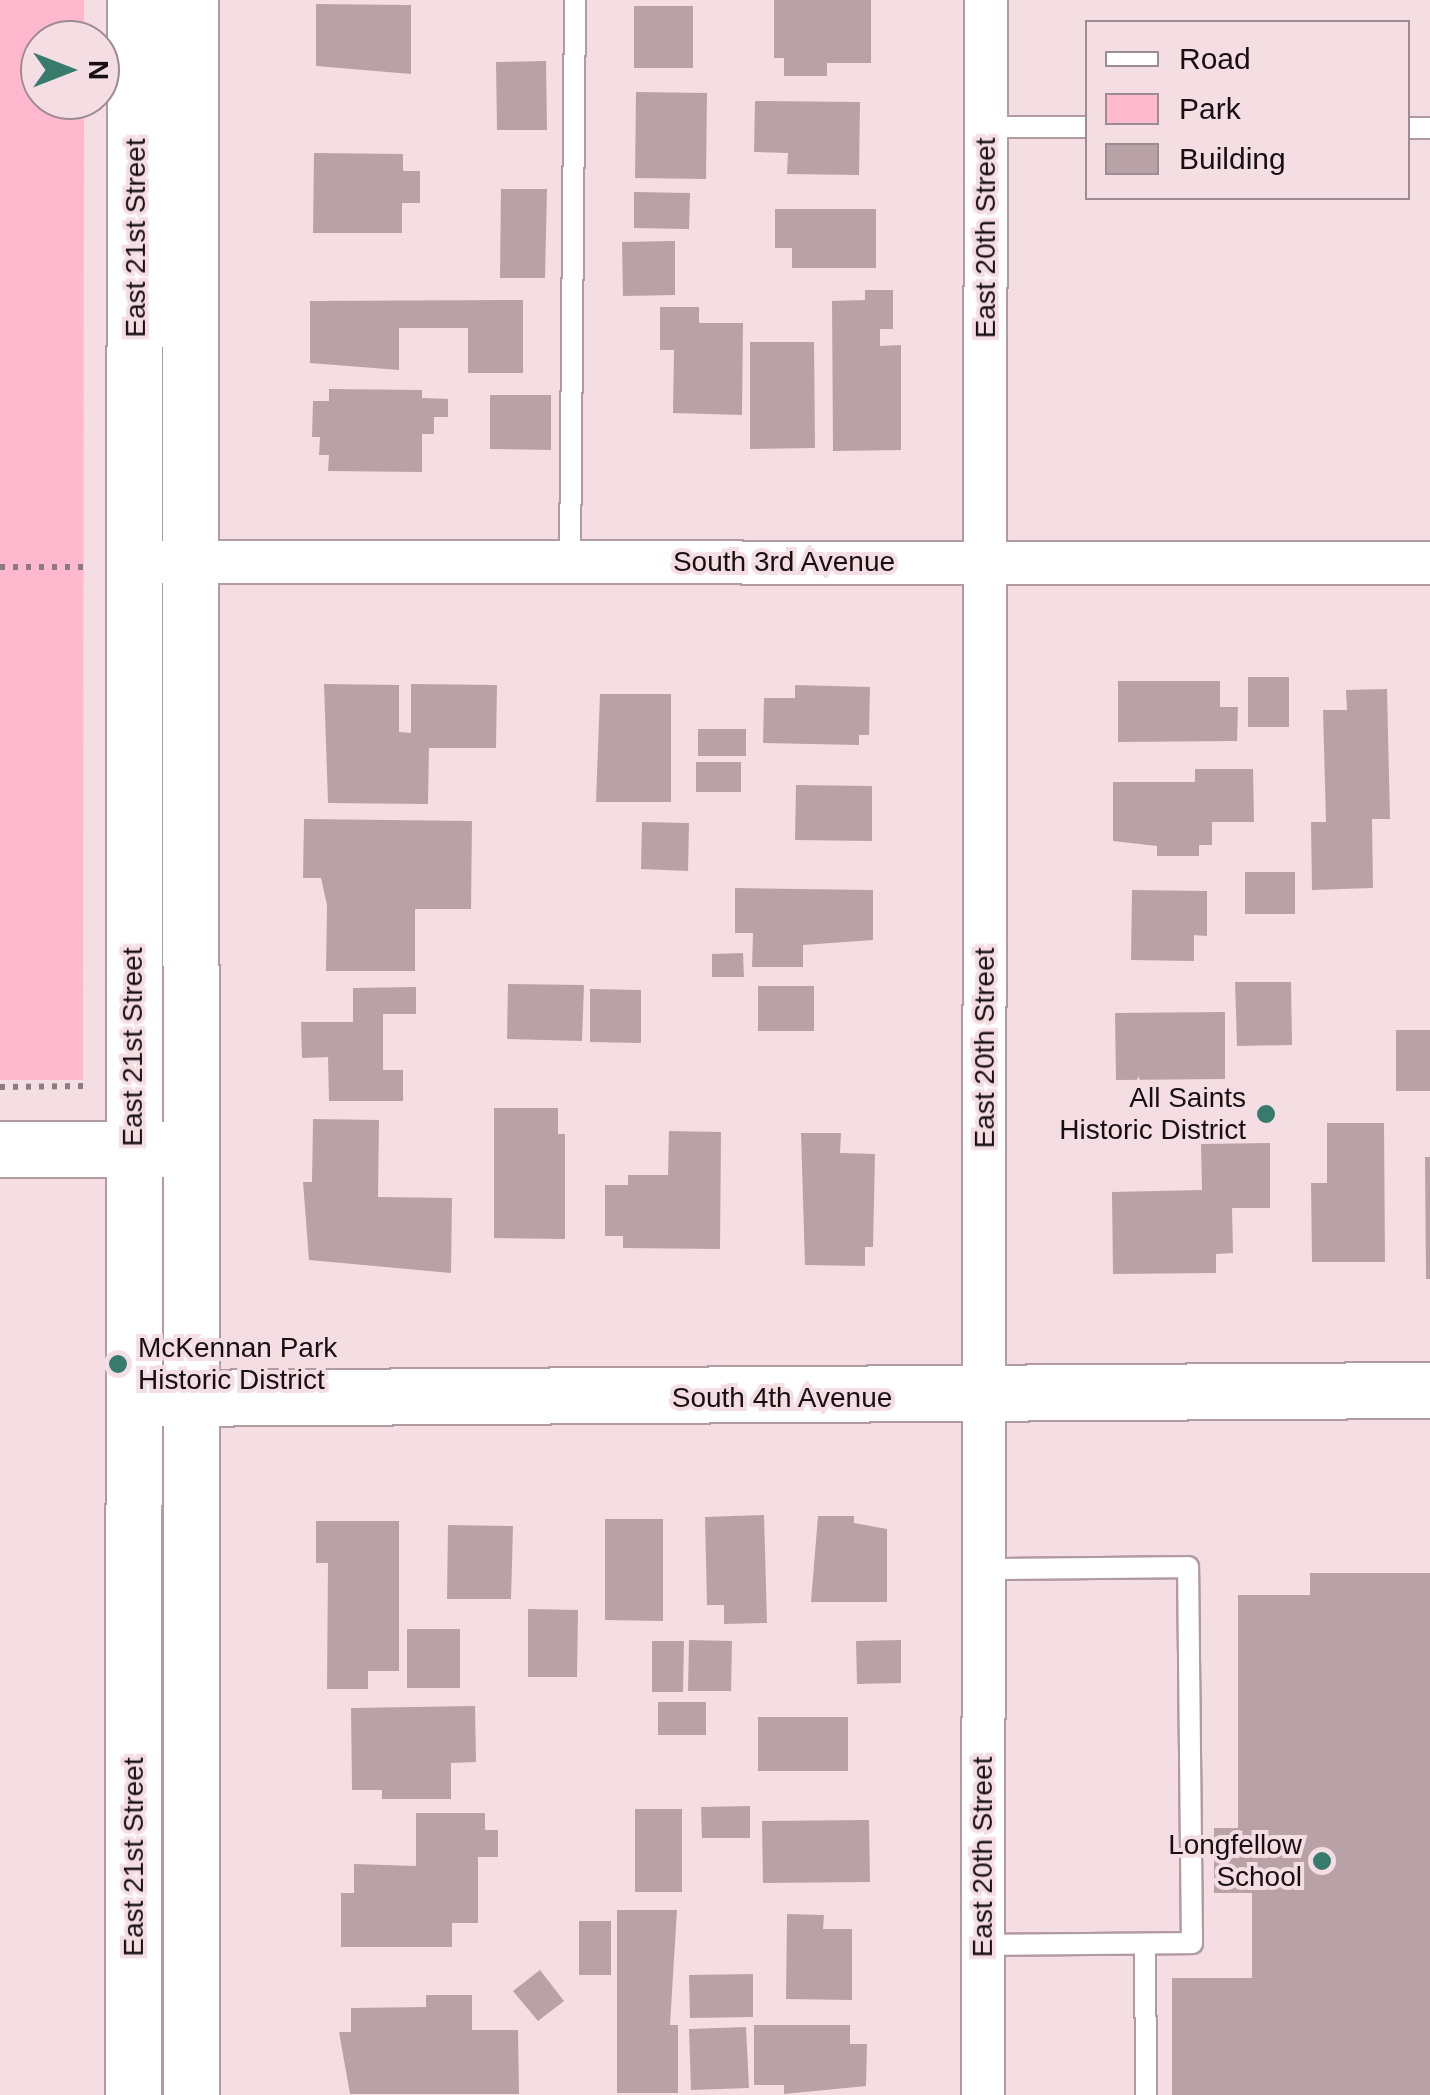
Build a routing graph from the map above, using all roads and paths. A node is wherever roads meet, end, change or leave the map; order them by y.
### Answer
1 (136, 0) edge
2 (190, 0) edge
3 (576, 0) edge
4 (986, 0) edge
5 (986, 127) junction
6 (1085, 127) edge
7 (192, 562) junction
8 (570, 562) junction
9 (985, 562) junction
10 (1430, 563) edge
11 (115, 564) junction
12 (0, 567) edge
13 (90, 1086) dead end
14 (0, 1087) edge
15 (0, 1149) edge
16 (132, 1149) junction
17 (192, 1149) junction
18 (1430, 1390) edge
19 (135, 1398) junction
20 (191, 1398) junction
21 (984, 1398) junction
22 (984, 1569) junction
23 (1145, 1944) junction
24 (983, 1946) junction
25 (133, 2095) edge
26 (191, 2095) edge
27 (983, 2095) edge
28 (1146, 2095) edge

1 - 11 street, East 21st Street
2 - 7 street, East 21st Street
3 - 8 lane
4 - 5 street, East 20th Street
5 - 6 lane
5 - 9 street, East 20th Street
7 - 8 street, South 3rd Avenue
7 - 11 street, South 3rd Avenue
7 - 17 street, East 21st Street
8 - 9 street, South 3rd Avenue
9 - 10 street, South 3rd Avenue
9 - 21 street, East 20th Street
11 - 12 path
11 - 16 street, East 21st Street
13 - 14 path
15 - 16 street
16 - 17 street
16 - 19 street, East 21st Street
17 - 20 street, East 21st Street
18 - 21 street, South 4th Avenue
19 - 20 street, South 4th Avenue
19 - 25 street, East 21st Street
20 - 21 street, South 4th Avenue
20 - 26 street, East 21st Street
21 - 22 street, East 20th Street
22 - 23 lane
22 - 24 street, East 20th Street
23 - 24 lane
23 - 28 lane
24 - 27 street, East 20th Street

